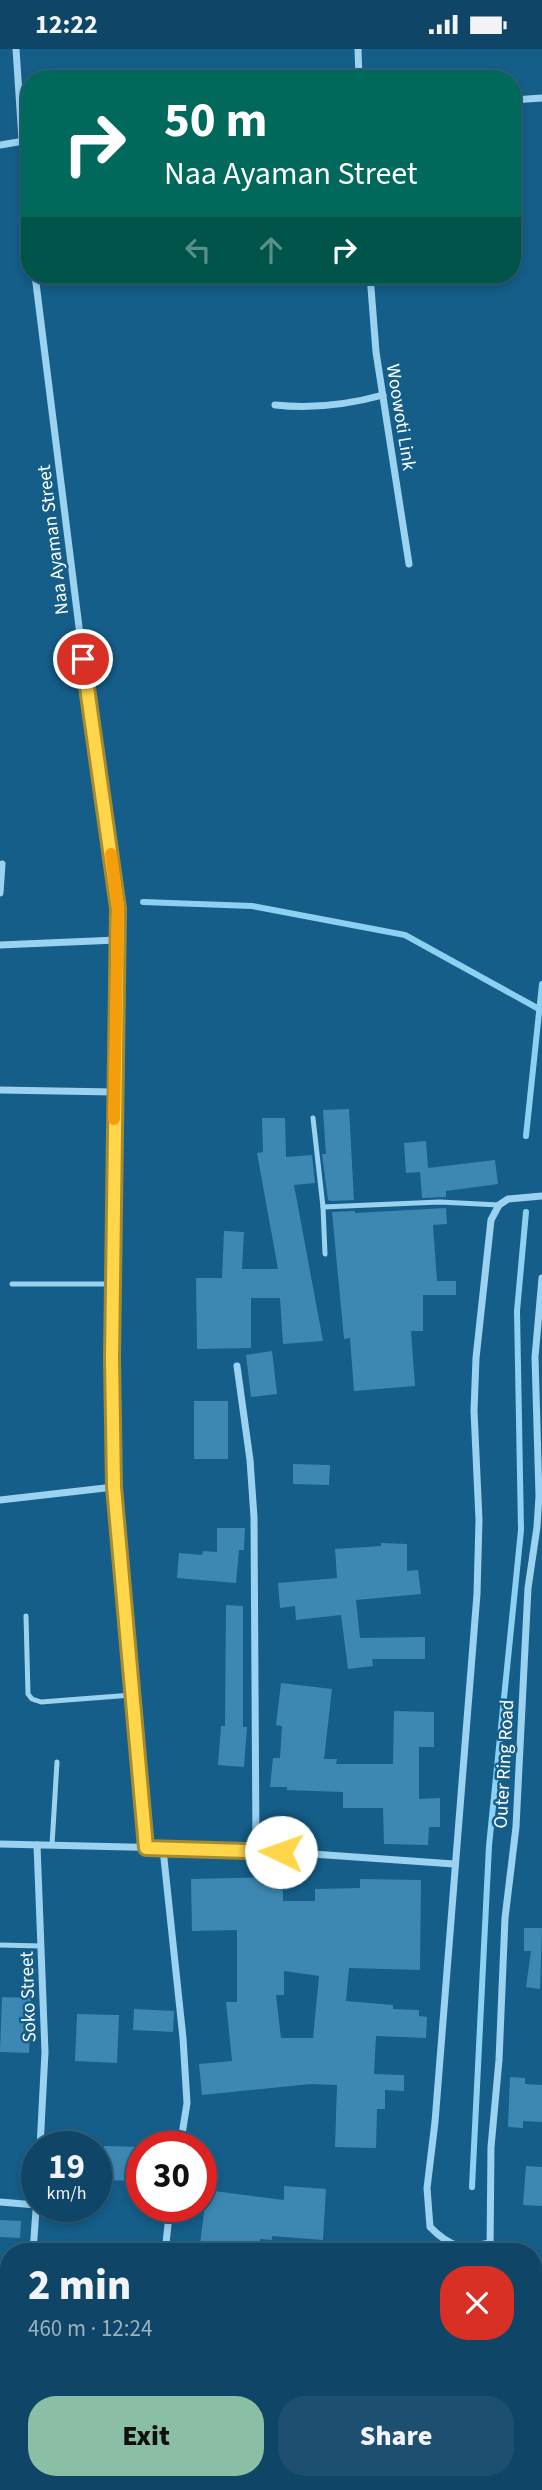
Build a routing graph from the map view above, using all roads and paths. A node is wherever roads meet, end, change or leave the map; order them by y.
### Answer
1 (16, 49) edge
2 (358, 49) edge
3 (359, 70) edge
4 (21, 94) edge
5 (542, 98) edge
6 (521, 99) edge
7 (21, 141) edge
8 (0, 145) edge
9 (36, 284) edge
10 (371, 284) edge
11 (383, 395) junction
12 (275, 405) dead end
13 (409, 564) dead end
14 (2, 864) dead end
15 (0, 893) edge
16 (117, 940) junction
17 (0, 945) edge
18 (0, 1090) edge
19 (114, 1092) junction
20 (313, 1118) dead end
21 (542, 1196) edge
22 (499, 1205) junction
23 (323, 1207) junction
24 (324, 1254) dead end
25 (542, 1278) edge
26 (12, 1284) dead end
27 (112, 1284) junction
28 (237, 1366) dead end
29 (114, 1487) junction
30 (0, 1500) edge
31 (26, 1616) dead end
32 (132, 1695) junction
33 (57, 1762) dead end
34 (0, 1844) edge
35 (37, 1845) junction
36 (52, 1845) junction
37 (146, 1848) junction
38 (163, 1849) junction
39 (256, 1850) junction
40 (454, 1864) junction
41 (0, 1944) edge
42 (41, 1947) junction
43 (41, 2131) edge
44 (183, 2131) edge
45 (0, 2202) edge
46 (21, 2204) edge
47 (35, 2222) edge
48 (168, 2222) edge
49 (34, 2243) edge
50 (165, 2243) edge
51 (449, 2243) edge
52 (490, 2243) edge

1 - 4 street
2 - 3 street
5 - 6 street
7 - 8 street
9 - 16 street, Naa Ayaman Street
10 - 11 street, Woowoti Link
11 - 12 street
11 - 13 street, Woowoti Link
14 - 15 street
16 - 17 street
16 - 19 street, Naa Ayaman Street
18 - 19 street
19 - 27 street, Naa Ayaman Street
20 - 23 lane
21 - 22 street
22 - 23 lane
22 - 40 street
23 - 24 lane
25 - 52 street, Outer Ring Road
26 - 27 lane
27 - 29 street, Naa Ayaman Street
28 - 39 street
29 - 30 street
29 - 32 street, Naa Ayaman Street
31 - 32 lane
32 - 37 street, Naa Ayaman Street
33 - 36 lane
34 - 35 street
35 - 36 street
35 - 42 street, Soko Street
36 - 37 street
37 - 38 street
38 - 39 street
38 - 44 street
39 - 40 street
40 - 51 street
41 - 42 lane
42 - 43 street, Soko Street
45 - 46 street
47 - 49 street
48 - 50 street

